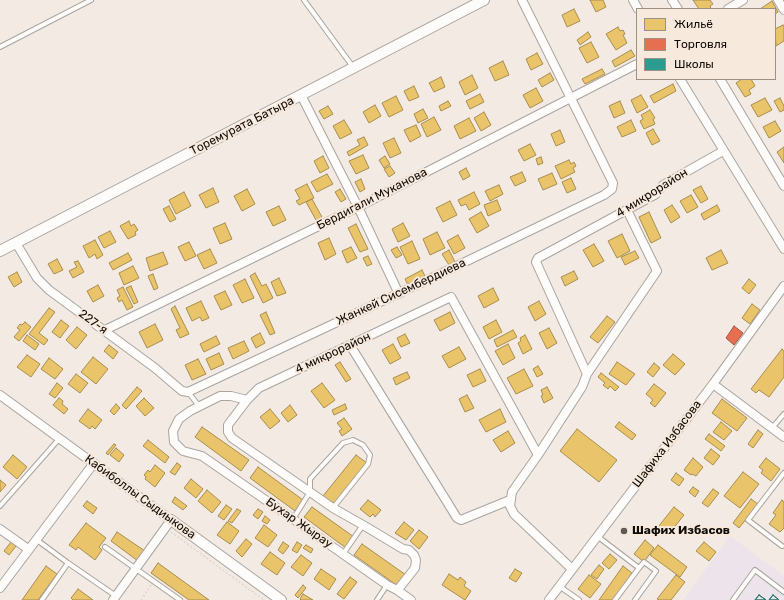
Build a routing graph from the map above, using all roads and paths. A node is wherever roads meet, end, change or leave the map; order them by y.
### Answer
1 (91, 0) edge
2 (304, 0) edge
3 (484, 0) edge
4 (522, 0) edge
5 (743, 0) edge
6 (778, 0) edge
7 (730, 8) edge
8 (784, 10) edge
9 (0, 47) edge
10 (636, 65) edge
11 (353, 67) junction
12 (681, 80) edge
13 (721, 80) edge
14 (301, 95) junction
15 (570, 98) junction
16 (723, 151) junction
17 (784, 186) edge
18 (358, 207) junction
19 (627, 210) junction
20 (16, 243) junction
21 (784, 249) edge
22 (0, 251) edge
23 (784, 286) edge
24 (399, 294) junction
25 (105, 330) junction
26 (350, 345) junction
27 (587, 374) junction
28 (713, 384) junction
29 (185, 391) junction
30 (0, 395) edge
31 (247, 400) junction
32 (199, 407) junction
33 (784, 414) edge
34 (772, 428) junction
35 (784, 437) edge
36 (59, 439) junction
37 (538, 455) junction
38 (94, 463) junction
39 (784, 473) edge
40 (310, 492) junction
41 (510, 500) junction
42 (0, 506) edge
43 (333, 508) junction
44 (293, 519) junction
45 (168, 524) junction
46 (363, 525) junction
47 (0, 528) edge
48 (597, 536) junction
49 (36, 539) junction
50 (782, 546) dead end
51 (105, 547) dead end
52 (28, 549) junction
53 (343, 554) junction
54 (68, 563) junction
55 (639, 568) junction
56 (136, 569) junction
57 (572, 569) junction
58 (153, 581) junction
59 (386, 585) junction
60 (559, 586) junction
61 (0, 588) edge
62 (397, 590) junction
63 (784, 592) edge
64 (115, 598) edge
65 (42, 600) edge
66 (141, 600) edge
67 (180, 600) edge
68 (264, 600) edge
69 (281, 600) edge
70 (376, 600) edge
71 (411, 600) edge
72 (549, 600) edge
73 (579, 600) edge
74 (615, 600) edge
75 (635, 600) edge
76 (732, 600) edge

1 - 9 lane
2 - 11 lane
3 - 11 street, Торемурата Батыра
4 - 15 street
5 - 7 street
6 - 8 street
10 - 15 street, Бердигали Муканова
11 - 14 street, Торемурата Батыра
12 - 16 street
13 - 17 street
14 - 18 street
14 - 20 street, Торемурата Батыра
15 - 18 street, Бердигали Муканова
15 - 24 street, Жанкей Сисембердиева
16 - 19 street, 4 микрорайон
16 - 21 street
18 - 24 street
18 - 25 street, Бердигали Муканова
19 - 27 street
19 - 27 street, 4 микрорайон
20 - 22 street, Торемурата Батыра
20 - 25 street, 227-я
23 - 28 street, Шафиха Избасова
24 - 29 street, Жанкей Сисембердиева
25 - 29 street, 227-я
26 - 31 street, 4 микрорайон
26 - 37 street, 4 микрорайон
26 - 41 street
27 - 37 street
28 - 34 street
28 - 48 street, Шафиха Избасова
29 - 32 lane
30 - 36 street, Кабиболлы Сыдиыкова
31 - 32 street
31 - 40 street, 4 микрорайон
32 - 44 street, Бухар Жырау
33 - 34 lane
34 - 35 street
36 - 38 street, Кабиболлы Сыдиыкова
36 - 42 lane
37 - 41 street
38 - 45 street, Кабиболлы Сыдиыкова
38 - 49 street
39 - 50 lane
40 - 43 street
40 - 43 lane
40 - 44 lane
41 - 57 street
43 - 46 street
44 - 53 street, Бухар Жырау
45 - 56 street
45 - 68 path
45 - 69 street, Кабиболлы Сыдиыкова
46 - 53 lane
46 - 62 street
47 - 52 street
48 - 55 lane
48 - 57 street, Шафиха Избасова
49 - 52 street
49 - 54 lane
51 - 56 lane
52 - 61 street
53 - 59 street, Бухар Жырау
54 - 64 lane
54 - 65 lane
55 - 74 lane
55 - 75 lane
56 - 58 lane
56 - 64 street
57 - 60 street, Шафиха Избасова
58 - 66 path
58 - 67 lane
59 - 62 street, Бухар Жырау
59 - 70 lane
60 - 72 street, Шафиха Избасова
60 - 73 lane
62 - 71 street, Бухар Жырау
63 - 76 lane

